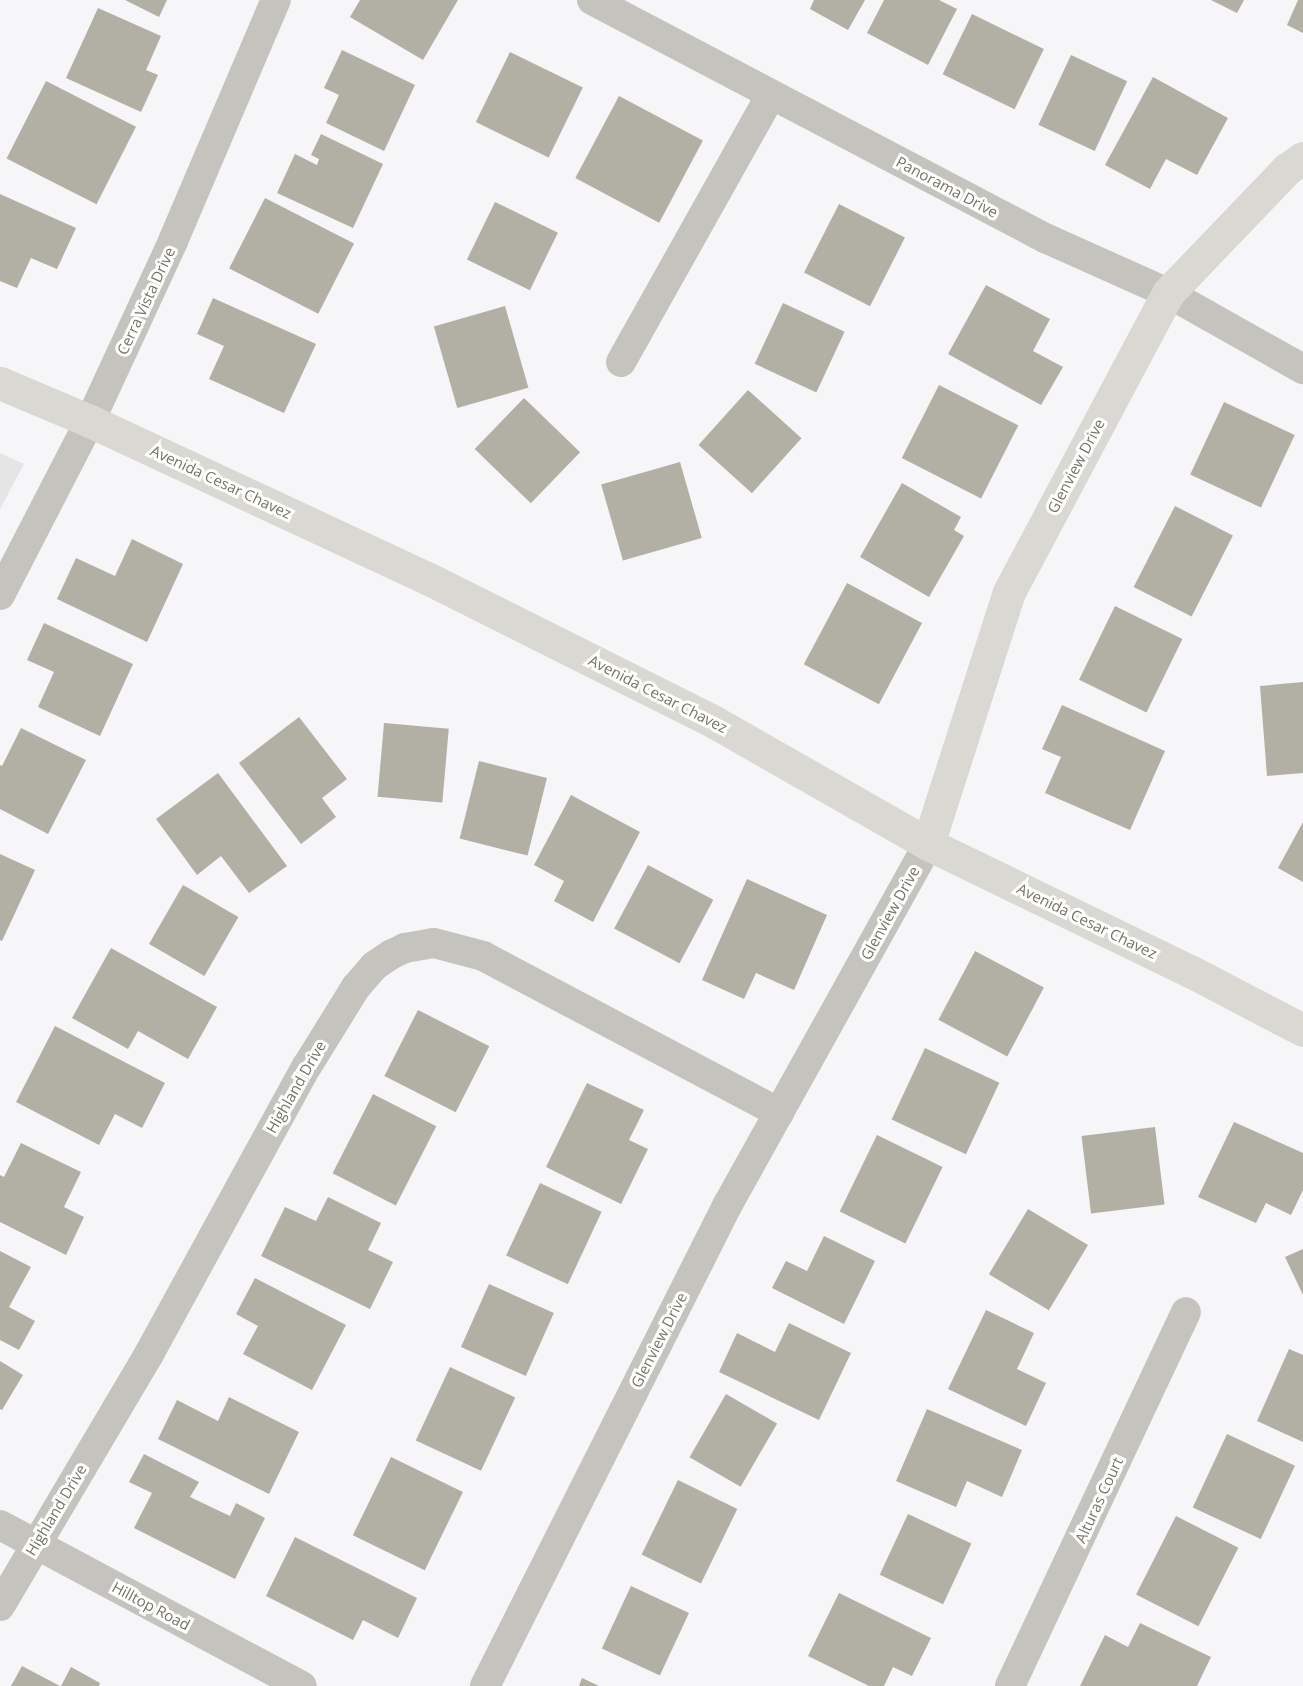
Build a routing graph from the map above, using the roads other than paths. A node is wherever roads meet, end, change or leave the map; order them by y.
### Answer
1 (276, 0) edge
2 (592, 0) edge
3 (771, 95) junction
4 (1303, 158) edge
5 (1168, 293) junction
6 (621, 362) dead end
7 (1303, 369) edge
8 (0, 383) edge
9 (90, 421) junction
10 (0, 595) edge
11 (928, 844) junction
12 (1303, 1030) edge
13 (779, 1113) junction
14 (1186, 1312) dead end
15 (0, 1526) edge
16 (35, 1545) junction
17 (0, 1605) edge
18 (302, 1686) edge
19 (484, 1686) edge
20 (1010, 1686) edge

1 - 9 street, Cerra Vista Drive
2 - 3 street, Panorama Drive
3 - 5 street, Panorama Drive
3 - 6 street
4 - 5 street, Glenview Drive
5 - 7 street, Panorama Drive
5 - 11 street, Glenview Drive
8 - 9 street, Avenida Cesar Chavez
9 - 10 street, Cerra Vista Drive
9 - 11 street, Avenida Cesar Chavez
11 - 12 street, Avenida Cesar Chavez
11 - 13 street, Glenview Drive
13 - 16 street, Highland Drive
13 - 19 street, Glenview Drive
14 - 20 street, Alturas Court
15 - 16 street, Hilltop Road
16 - 17 street, Highland Drive
16 - 18 street, Hilltop Road

